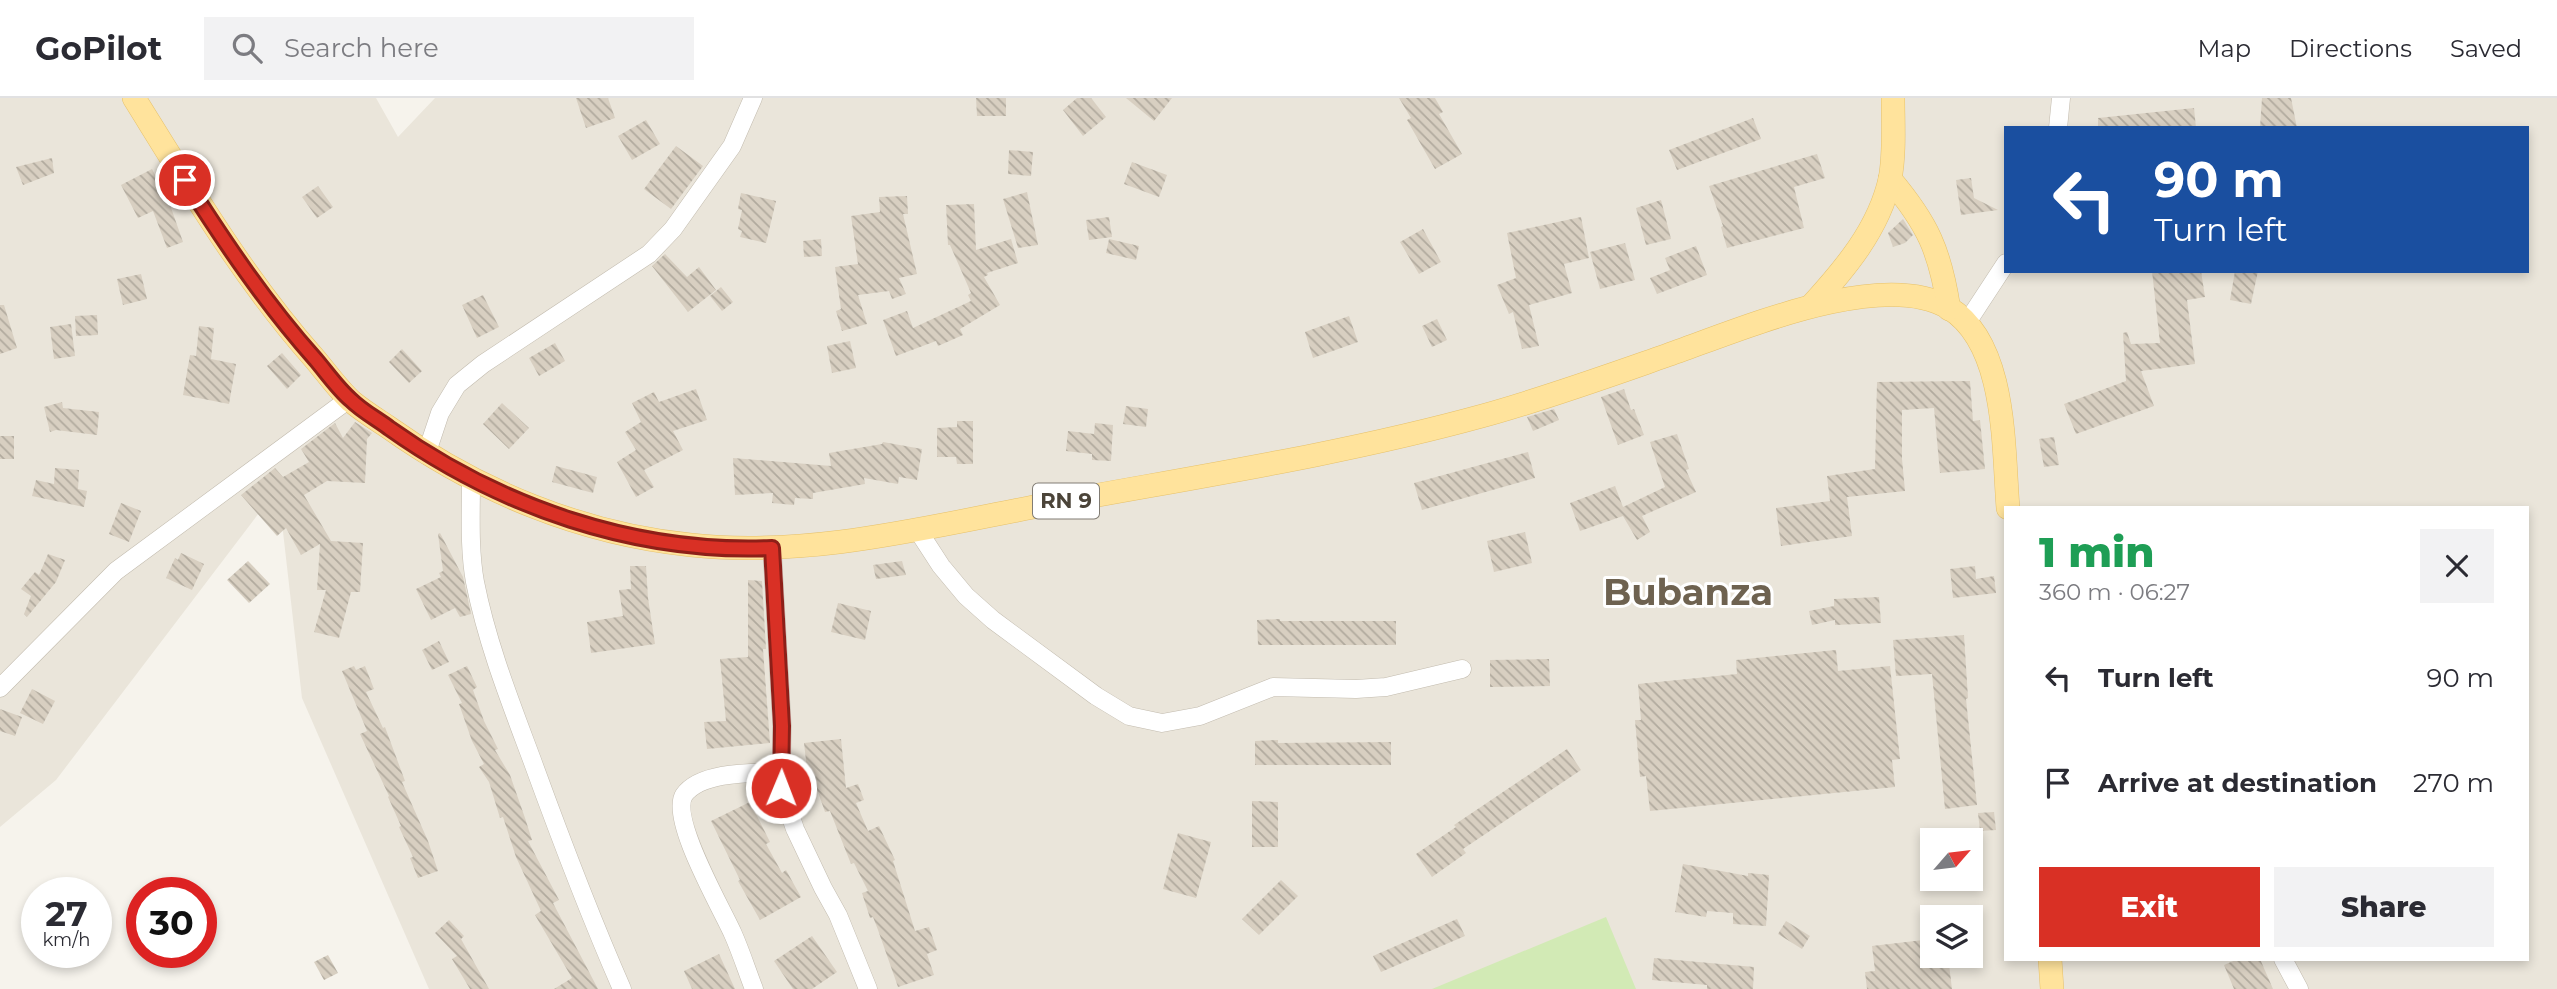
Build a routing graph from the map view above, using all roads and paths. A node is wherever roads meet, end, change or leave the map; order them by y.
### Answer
1 (134, 98) edge
2 (753, 98) edge
3 (1892, 98) edge
4 (2061, 98) edge
5 (2058, 126) edge
6 (1890, 179) junction
7 (2004, 265) edge
8 (1811, 306) junction
9 (1958, 316) junction
10 (349, 399) junction
11 (426, 455) junction
12 (471, 480) junction
13 (2008, 506) edge
14 (917, 529) junction
15 (772, 548) junction
16 (1462, 669) dead end
17 (0, 688) edge
18 (780, 772) junction
19 (2049, 961) edge
20 (2284, 961) edge
21 (622, 989) edge
22 (754, 989) edge
23 (868, 989) edge
24 (2052, 989) edge
25 (2299, 989) edge

1 - 10 main road, RN 9
2 - 11 street
3 - 6 main road
4 - 5 street
6 - 8 main road
6 - 9 main road
7 - 9 street
8 - 9 main road, RN 9
8 - 14 main road, RN 9
9 - 13 main road
10 - 11 main road, RN 9
10 - 17 street
11 - 12 main road, RN 9
12 - 15 main road, RN 9
12 - 21 street
14 - 15 main road, RN 9
14 - 16 street
15 - 18 street
18 - 22 street
18 - 23 street
19 - 24 main road
20 - 25 street

